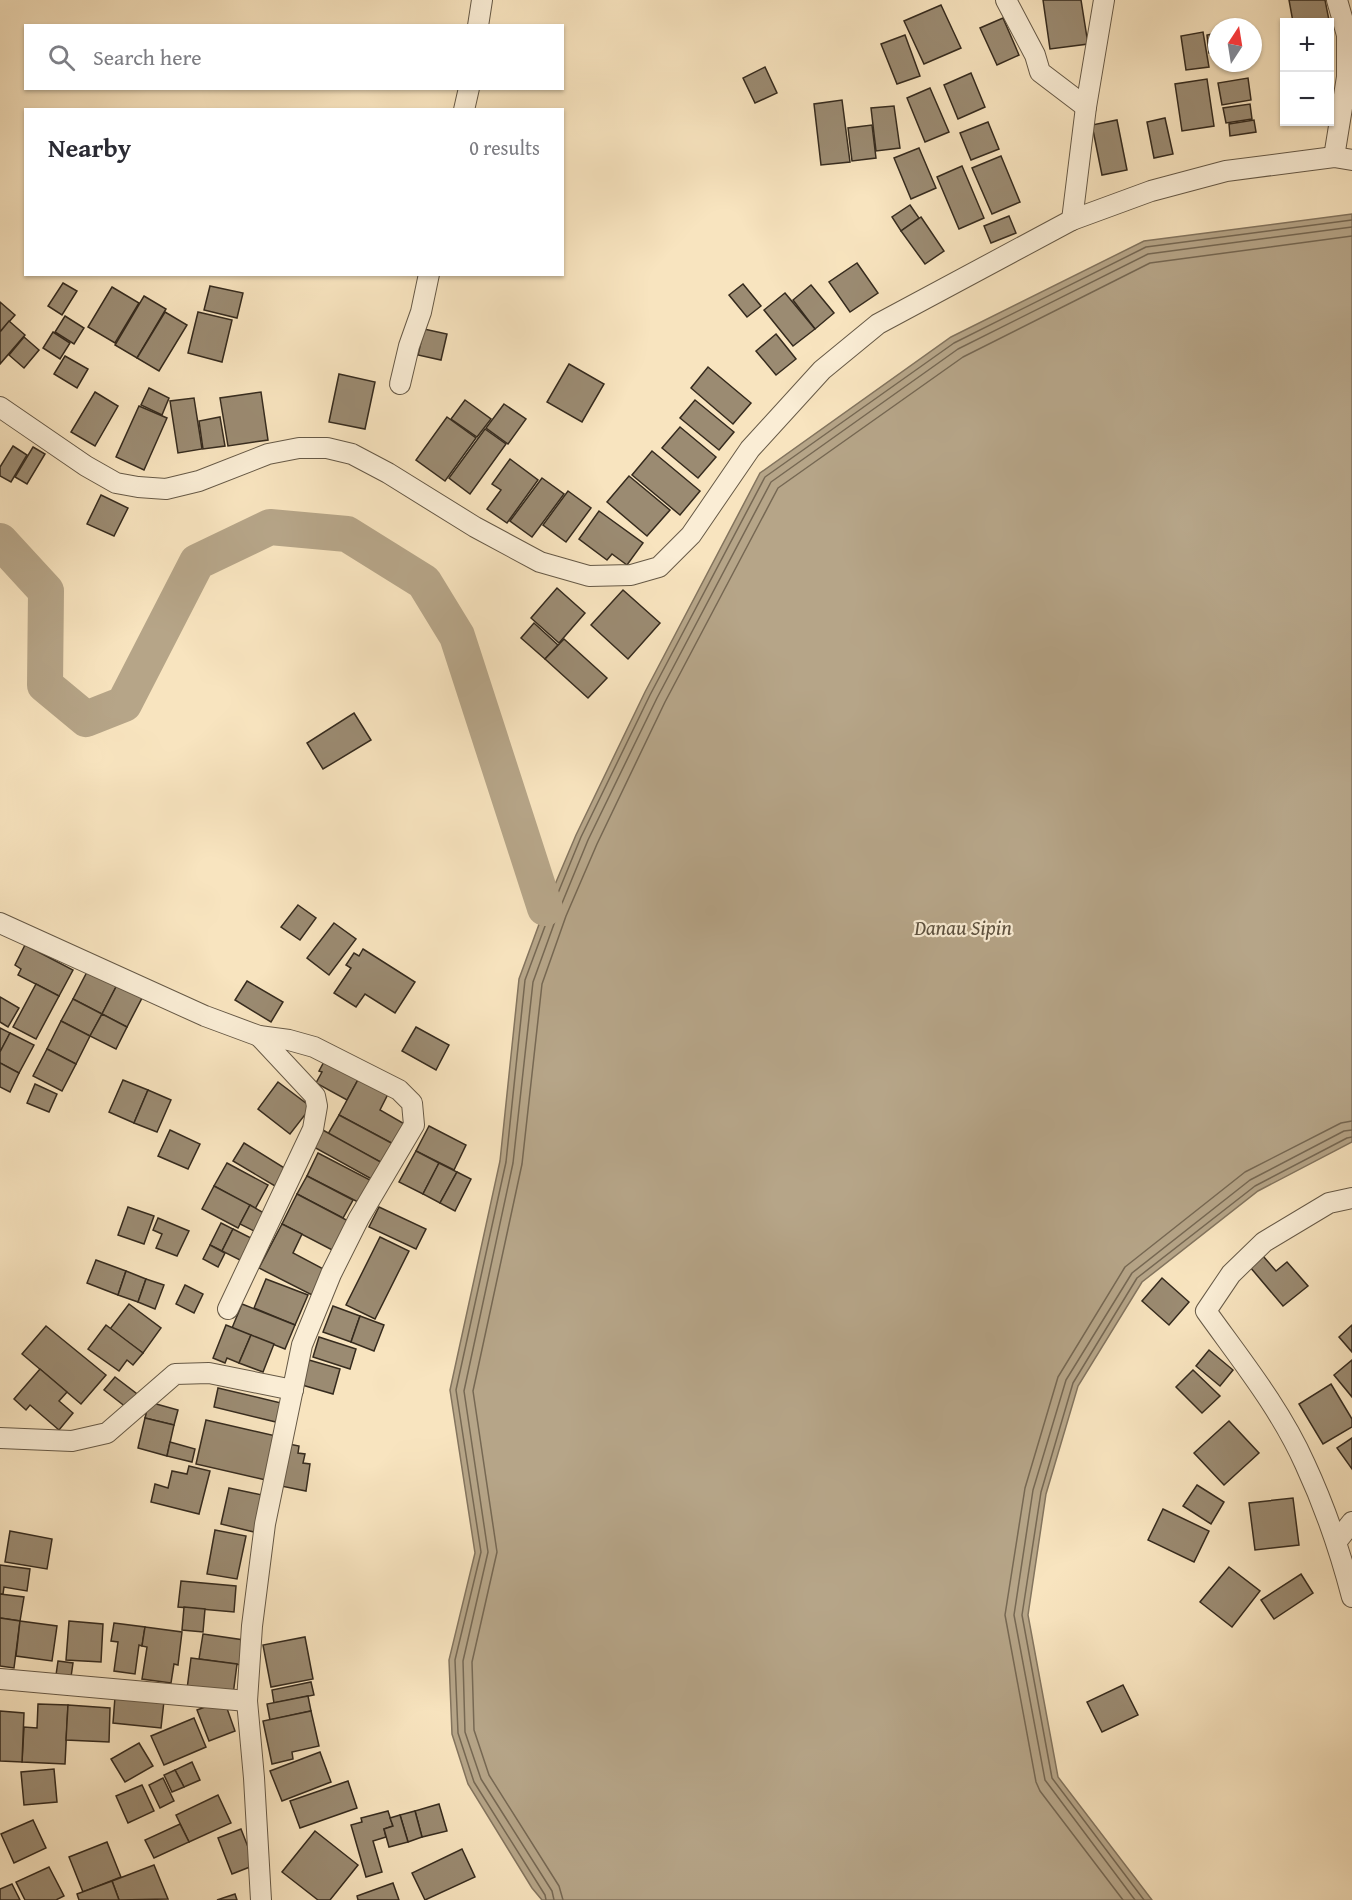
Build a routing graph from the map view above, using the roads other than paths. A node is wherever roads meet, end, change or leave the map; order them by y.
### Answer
1 (482, 0) edge
2 (1006, 0) edge
3 (1104, 0) edge
4 (1337, 0) edge
5 (478, 24) edge
6 (469, 90) edge
7 (1086, 107) junction
8 (464, 108) edge
9 (1343, 158) edge
10 (1072, 220) junction
11 (429, 276) edge
12 (400, 384) dead end
13 (0, 407) edge
14 (0, 923) edge
15 (259, 1036) junction
16 (1352, 1198) edge
17 (228, 1309) dead end
18 (292, 1390) junction
19 (0, 1437) edge
20 (1352, 1522) edge
21 (1337, 1541) junction
22 (1352, 1597) edge
23 (0, 1679) edge
24 (247, 1701) junction
25 (261, 1900) edge

1 - 5 street
2 - 7 street
3 - 7 street
4 - 9 street
6 - 8 street
7 - 10 street
9 - 10 street
10 - 13 street
11 - 12 street
14 - 15 street
15 - 17 street
15 - 18 street
16 - 21 street
18 - 19 street
18 - 24 street
20 - 21 street
21 - 22 street
23 - 24 street
24 - 25 street

